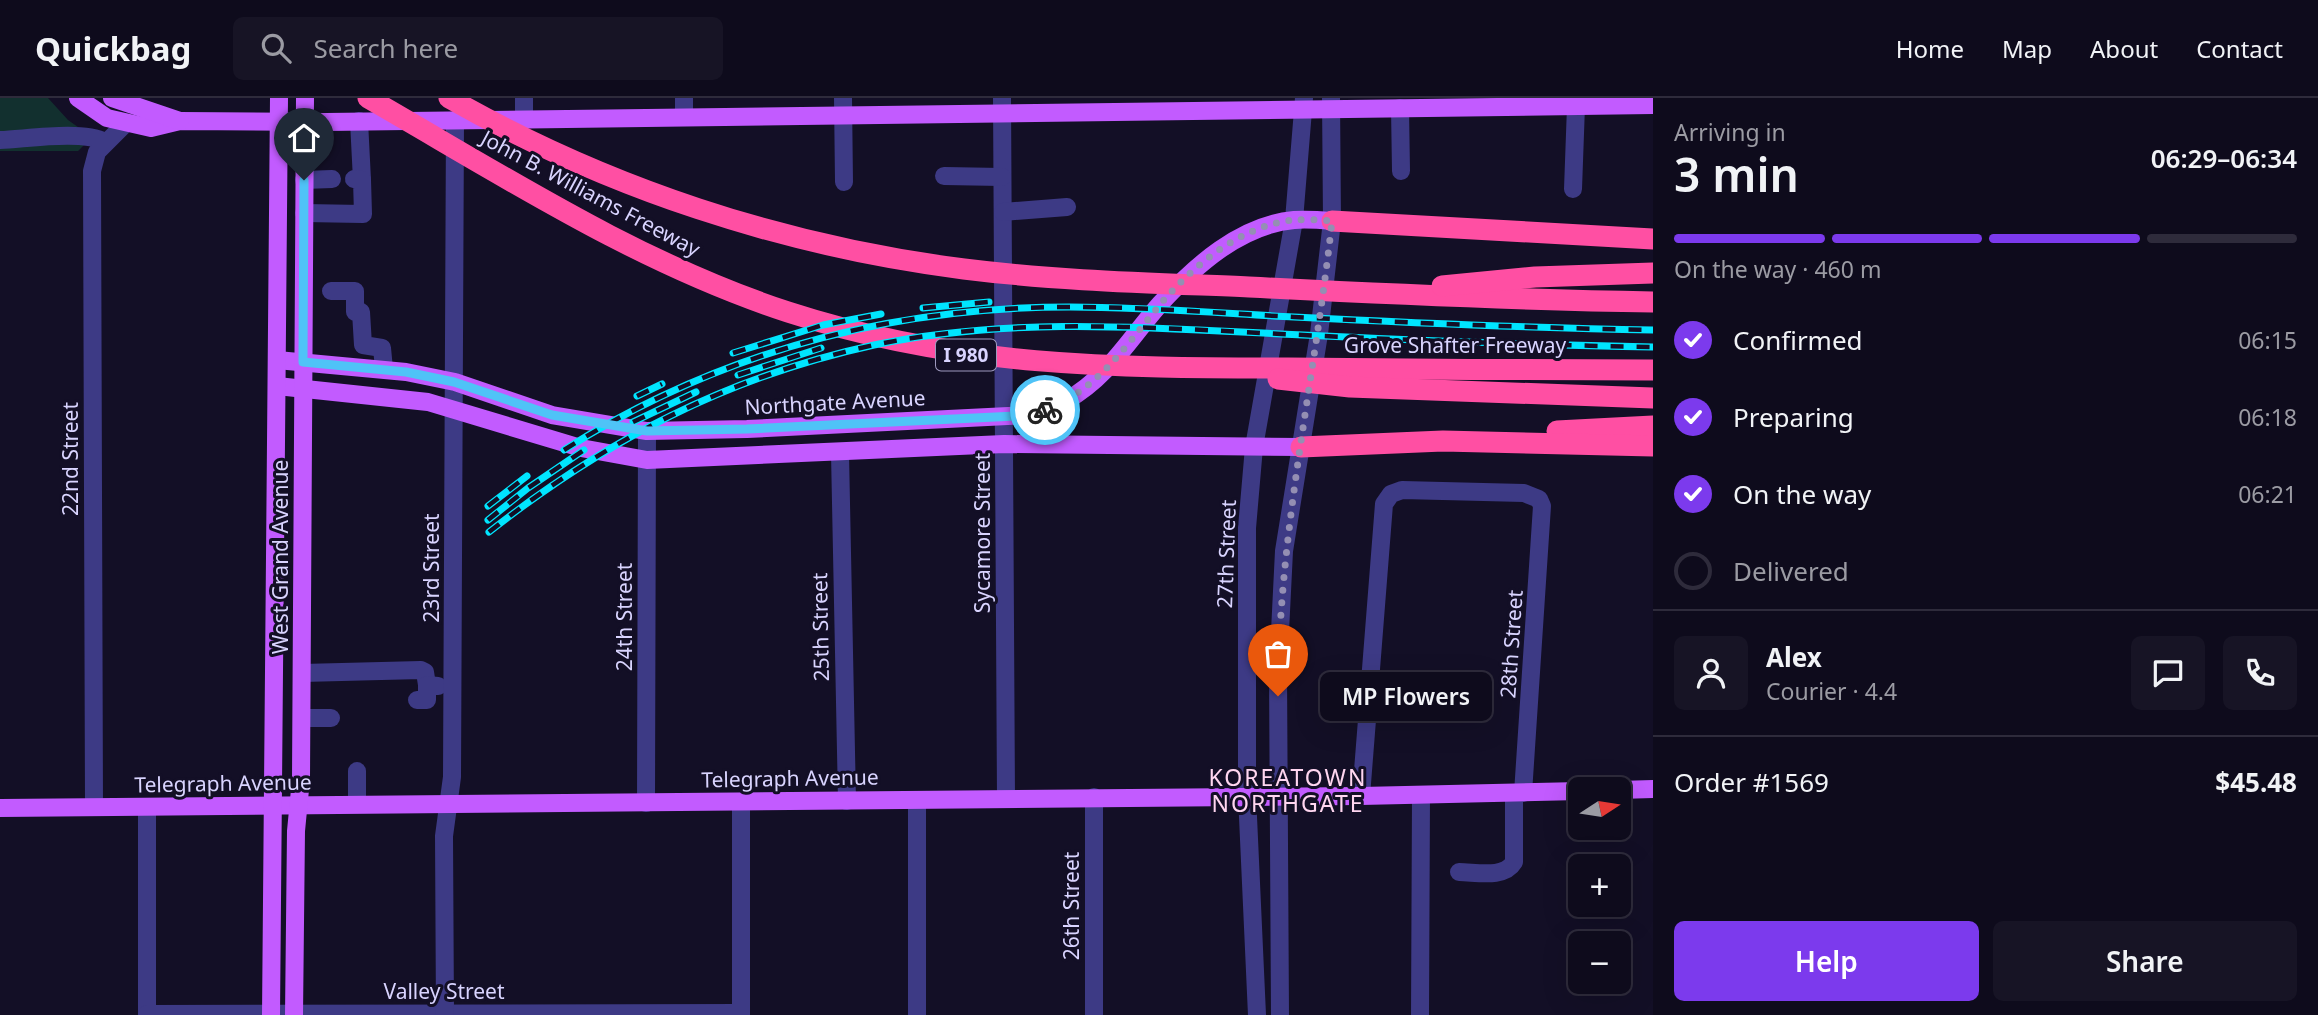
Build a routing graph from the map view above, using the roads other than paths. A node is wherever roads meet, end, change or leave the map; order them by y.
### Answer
1 (78, 98) edge
2 (112, 98) edge
3 (279, 98) edge
4 (305, 98) edge
5 (368, 98) edge
6 (449, 98) edge
7 (524, 98) edge
8 (684, 98) edge
9 (1491, 102) edge
10 (1304, 104) edge
11 (1332, 104) edge
12 (1115, 105) edge
13 (1159, 105) edge
14 (1653, 105) edge
15 (1002, 106) edge
16 (1576, 106) junction
17 (843, 107) edge
18 (1400, 108) junction
19 (684, 117) junction
20 (524, 119) junction
21 (455, 120) junction
22 (180, 121) junction
23 (359, 121) junction
24 (278, 122) junction
25 (305, 122) junction
26 (125, 124) junction
27 (0, 140) edge
28 (105, 142) junction
29 (1401, 171) dead end
30 (944, 176) dead end
31 (1002, 177) junction
32 (332, 179) dead end
33 (304, 180) junction
34 (844, 182) dead end
35 (1573, 189) dead end
36 (1067, 206) dead end
37 (1003, 212) junction
38 (304, 213) junction
39 (1294, 220) junction
40 (1332, 221) junction
41 (1653, 228) edge
42 (1566, 233) junction
43 (1653, 239) edge
44 (1653, 273) edge
45 (331, 291) dead end
46 (1392, 294) junction
47 (1653, 302) edge
48 (277, 360) junction
49 (303, 362) junction
50 (384, 369) junction
51 (1653, 370) edge
52 (1352, 378) junction
53 (454, 382) junction
54 (277, 386) junction
55 (303, 388) junction
56 (1653, 398) edge
57 (455, 408) junction
58 (1004, 416) junction
59 (1653, 426) edge
60 (647, 431) junction
61 (1443, 441) junction
62 (1004, 444) junction
63 (1653, 446) edge
64 (1254, 447) junction
65 (1301, 447) junction
66 (840, 453) junction
67 (647, 460) junction
68 (302, 673) junction
69 (452, 686) junction
70 (302, 718) junction
71 (331, 718) dead end
72 (357, 771) dead end
73 (1653, 789) edge
74 (1631, 790) edge
75 (1568, 791) edge
76 (1519, 793) junction
77 (1247, 795) junction
78 (1278, 795) junction
79 (1421, 795) junction
80 (1361, 796) junction
81 (1094, 797) junction
82 (1006, 799) junction
83 (917, 800) junction
84 (847, 801) junction
85 (741, 802) junction
86 (448, 803) junction
87 (646, 803) junction
88 (357, 804) junction
89 (275, 805) junction
90 (298, 805) junction
91 (94, 807) junction
92 (147, 807) junction
93 (0, 808) edge
94 (1459, 872) dead end
95 (147, 1014) edge
96 (271, 1014) edge
97 (445, 1014) edge
98 (741, 1014) edge
99 (294, 1015) edge
100 (917, 1015) edge
101 (1094, 1015) edge
102 (1257, 1015) edge
103 (1280, 1015) edge
104 (1420, 1015) edge

1 - 26 main road
2 - 22 main road
3 - 24 main road, West Grand Avenue
4 - 25 main road, West Grand Avenue
5 - 52 highway, John B. Williams Freeway / I 980
6 - 46 highway, John B. Williams Freeway
7 - 20 street
8 - 19 street
9 - 16 main road
9 - 18 main road
10 - 11 main road
10 - 13 main road
10 - 39 street, 27th Street
11 - 18 main road
11 - 40 street
12 - 13 main road
12 - 15 main road
14 - 16 main road
15 - 17 main road
15 - 31 street, Sycamore Street
16 - 35 street
17 - 19 main road
17 - 34 street
18 - 29 street
19 - 20 main road
20 - 21 main road
21 - 23 main road
21 - 53 street, 23rd Street
22 - 24 main road
22 - 26 main road
23 - 25 main road
23 - 38 street
24 - 25 main road
24 - 48 main road, West Grand Avenue
25 - 33 main road, West Grand Avenue
26 - 28 street, 22nd Street
27 - 28 street
28 - 91 street, 22nd Street
30 - 31 street
31 - 37 street, Sycamore Street
32 - 33 street
33 - 38 main road, West Grand Avenue
36 - 37 street
37 - 58 street, Sycamore Street
38 - 49 main road, West Grand Avenue
39 - 40 main road, Northgate Avenue
39 - 58 main road, Northgate Avenue
39 - 64 street, 27th Street
40 - 42 highway
40 - 65 street
41 - 42 highway
42 - 43 highway
44 - 46 highway
45 - 50 street
46 - 47 highway
48 - 49 main road, Northgate Avenue
48 - 54 main road, West Grand Avenue
49 - 50 main road, Northgate Avenue
49 - 55 main road, West Grand Avenue
50 - 53 main road, Northgate Avenue
51 - 52 highway, Grove Shafter Freeway
52 - 56 highway
53 - 57 street, 23rd Street
53 - 60 main road, Northgate Avenue
54 - 55 main road
54 - 89 main road, West Grand Avenue
55 - 57 main road
55 - 68 main road, West Grand Avenue
57 - 67 main road
57 - 69 street, 23rd Street
58 - 60 main road, Northgate Avenue
58 - 62 street, Sycamore Street
59 - 61 highway
60 - 67 street, 24th Street
61 - 63 highway
61 - 65 highway
62 - 64 main road
62 - 66 main road
62 - 82 street, Sycamore Street
64 - 65 main road
64 - 77 street, 27th Street
65 - 78 street
66 - 67 main road
66 - 84 street, 25th Street
67 - 87 street, 24th Street
68 - 69 street
68 - 70 main road, West Grand Avenue
69 - 86 street, 23rd Street
70 - 71 street
70 - 90 main road, West Grand Avenue
72 - 88 street
73 - 74 main road
75 - 76 main road, Telegraph Avenue
76 - 79 main road, Telegraph Avenue
76 - 80 street, 28th Street
76 - 94 street, 28th Street
77 - 78 main road, Telegraph Avenue
77 - 81 main road, Telegraph Avenue
77 - 102 street, 27th Street
78 - 80 main road, Telegraph Avenue
78 - 103 street
79 - 80 main road, Telegraph Avenue
79 - 104 street
81 - 82 main road, Telegraph Avenue
81 - 101 street, 26th Street
82 - 83 main road, Telegraph Avenue
83 - 84 main road, Telegraph Avenue
83 - 100 street
84 - 85 main road, Telegraph Avenue
85 - 87 main road, Telegraph Avenue
85 - 98 street
86 - 87 main road, Telegraph Avenue
86 - 88 main road, Telegraph Avenue
86 - 97 street, 23rd Street
88 - 90 main road, Telegraph Avenue
89 - 90 main road, Telegraph Avenue
89 - 92 main road, Telegraph Avenue
89 - 96 main road, West Grand Avenue
90 - 99 main road, West Grand Avenue
91 - 92 main road, Telegraph Avenue
91 - 93 main road, Telegraph Avenue
92 - 95 street
95 - 96 street, Valley Street
96 - 99 street, Valley Street
97 - 98 street, Valley Street
97 - 99 street, Valley Street

